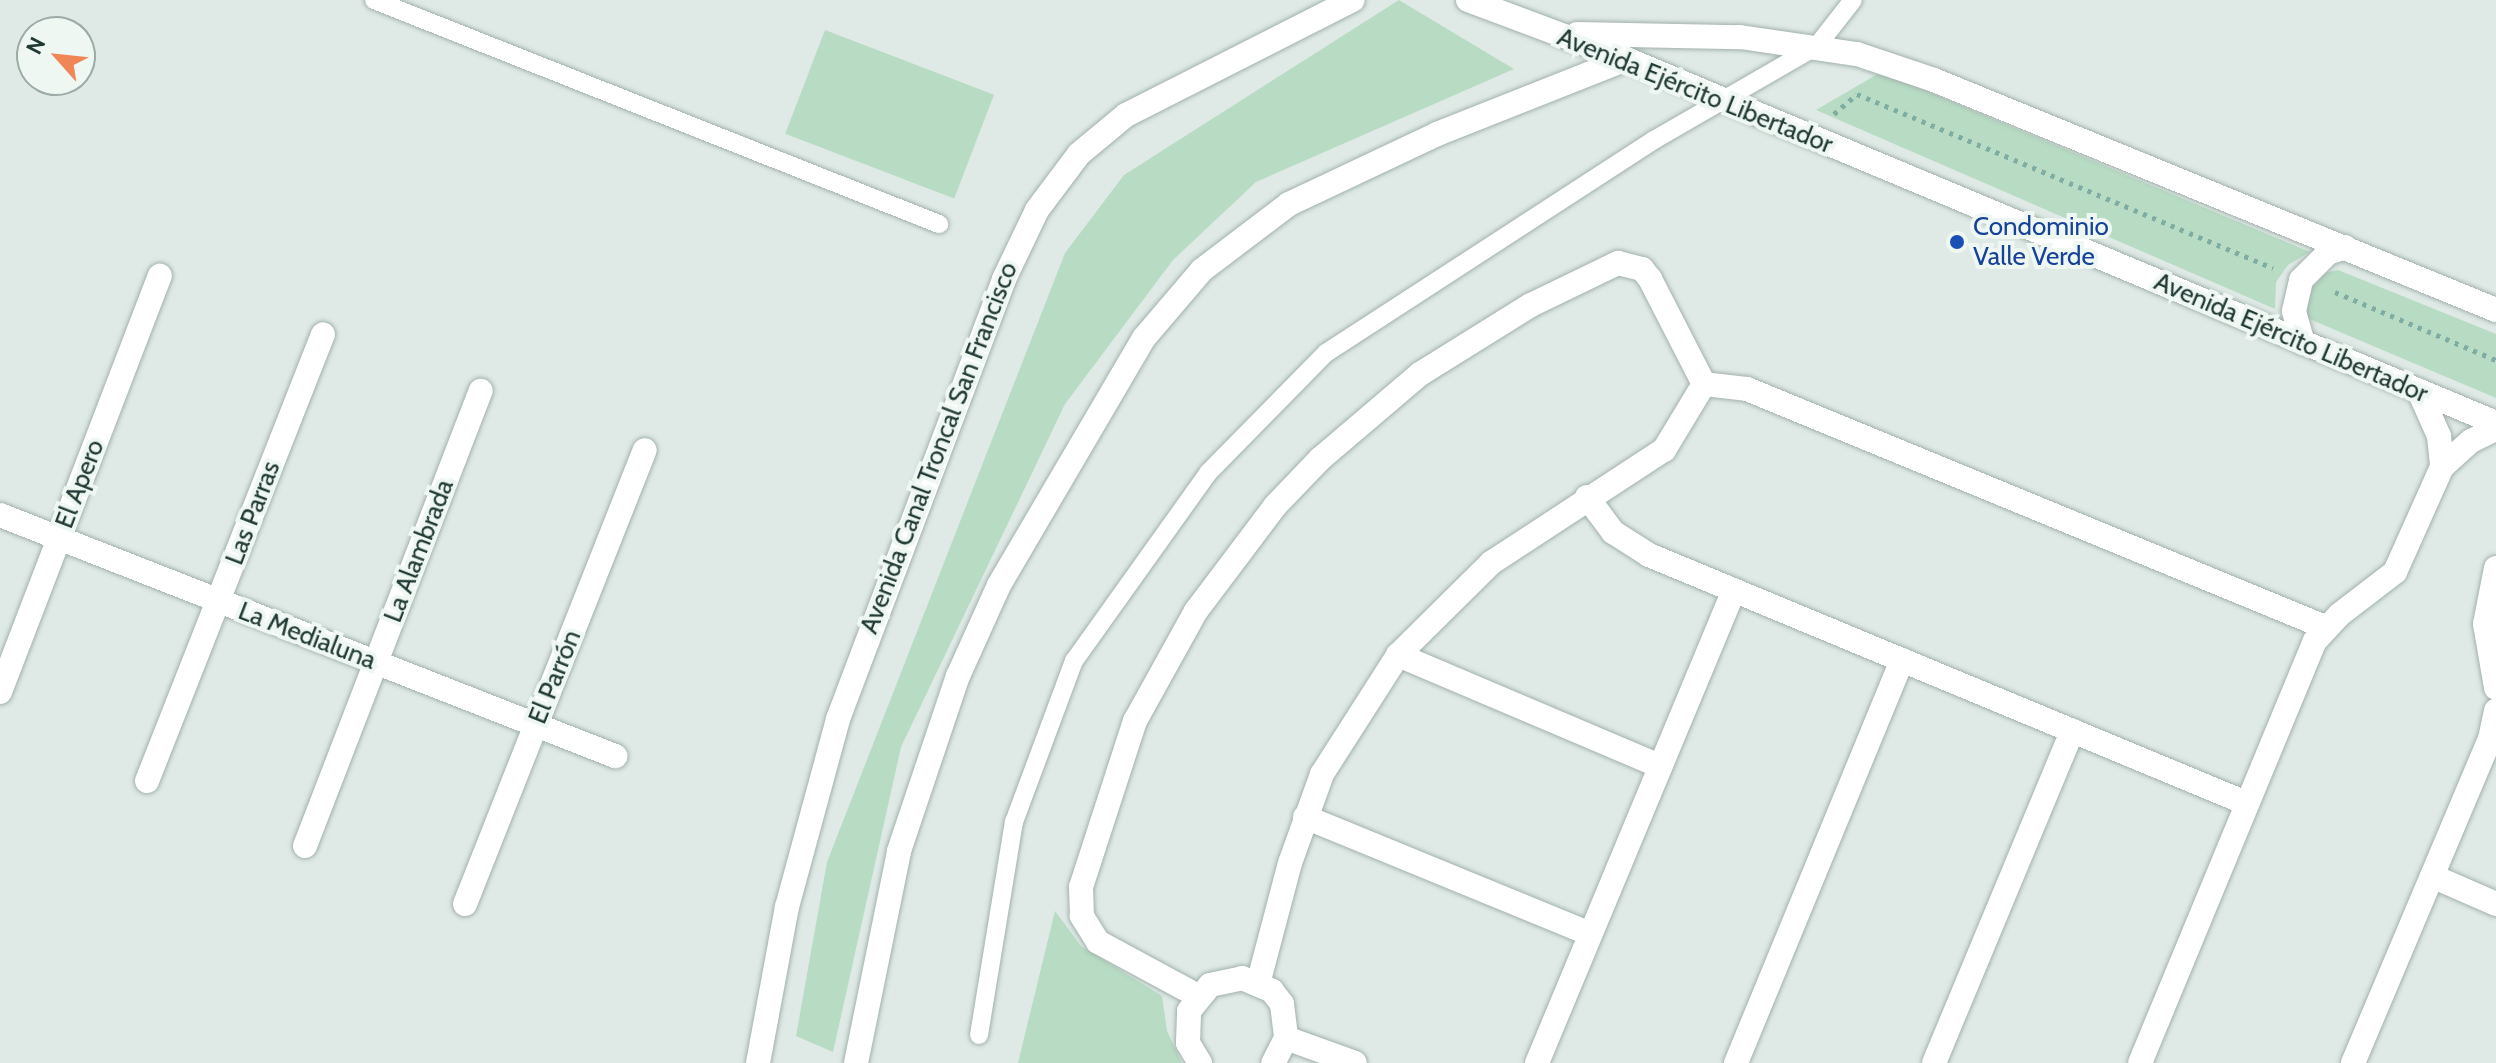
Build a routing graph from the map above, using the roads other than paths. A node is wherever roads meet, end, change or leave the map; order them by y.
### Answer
1 (374, 0) edge
2 (1353, 0) edge
3 (1468, 0) edge
4 (1853, 0) edge
5 (1547, 32) junction
6 (1817, 46) junction
7 (1626, 59) junction
8 (1723, 99) junction
9 (939, 224) dead end
10 (2345, 247) junction
11 (160, 276) dead end
12 (2496, 310) edge
13 (323, 334) dead end
14 (2303, 343) junction
15 (1704, 384) junction
16 (481, 391) dead end
17 (2419, 391) junction
18 (2496, 423) edge
19 (2496, 429) edge
20 (645, 450) dead end
21 (2442, 467) junction
22 (1587, 497) junction
23 (0, 515) edge
24 (59, 538) junction
25 (2496, 568) edge
26 (1734, 590) junction
27 (219, 601) junction
28 (2325, 627) junction
29 (1398, 655) junction
30 (1902, 660) junction
31 (376, 662) junction
32 (2496, 688) edge
33 (0, 692) edge
34 (2496, 711) edge
35 (536, 725) junction
36 (2072, 731) junction
37 (615, 756) dead end
38 (1660, 766) junction
39 (147, 781) dead end
40 (2246, 803) junction
41 (1305, 817) junction
42 (305, 846) dead end
43 (2432, 876) junction
44 (465, 904) dead end
45 (2496, 904) edge
46 (1590, 934) junction
47 (1258, 984) junction
48 (1198, 996) junction
49 (979, 1035) dead end
50 (1286, 1038) junction
51 (758, 1063) edge
52 (856, 1063) edge
53 (1200, 1063) edge
54 (1273, 1063) edge
55 (1355, 1063) edge
56 (1537, 1063) edge
57 (1736, 1063) edge
58 (1934, 1063) edge
59 (2140, 1063) edge
60 (2353, 1063) edge

1 - 9 lane
2 - 51 street, Avenida Canal Troncal San Francisco
3 - 5 street
4 - 6 lane
5 - 6 street, Avenida Ejército Libertador
5 - 7 street, Avenida Ejército Libertador
6 - 8 lane
6 - 10 street, Avenida Ejército Libertador
7 - 8 street, Avenida Ejército Libertador
7 - 52 street
8 - 14 street, Avenida Ejército Libertador
8 - 49 lane
10 - 12 street, Avenida Ejército Libertador
10 - 14 street
11 - 24 street, El Apero
13 - 27 street, Las Parras
14 - 17 street, Avenida Ejército Libertador
15 - 22 street
15 - 28 street
15 - 48 street
16 - 31 street, La Alambrada
17 - 18 street, Avenida Ejército Libertador
17 - 21 street
19 - 21 street
20 - 35 street, El Parrón
21 - 28 street
22 - 26 street
22 - 29 street
23 - 24 street, La Medialuna
24 - 27 street, La Medialuna
24 - 33 street, El Apero
25 - 32 street
26 - 30 street
26 - 38 street
27 - 31 street, La Medialuna
27 - 39 street, Las Parras
28 - 40 street
29 - 38 street
29 - 41 street
30 - 36 street
30 - 57 street
31 - 35 street, La Medialuna
31 - 42 street, La Alambrada
34 - 43 street
35 - 37 street, La Medialuna
35 - 44 street, El Parrón
36 - 40 street
36 - 58 street
38 - 46 street
40 - 59 street
41 - 46 street
41 - 47 street
43 - 45 street
43 - 60 street
46 - 56 street
47 - 48 street
47 - 50 street
48 - 53 street
50 - 54 street
50 - 55 street

